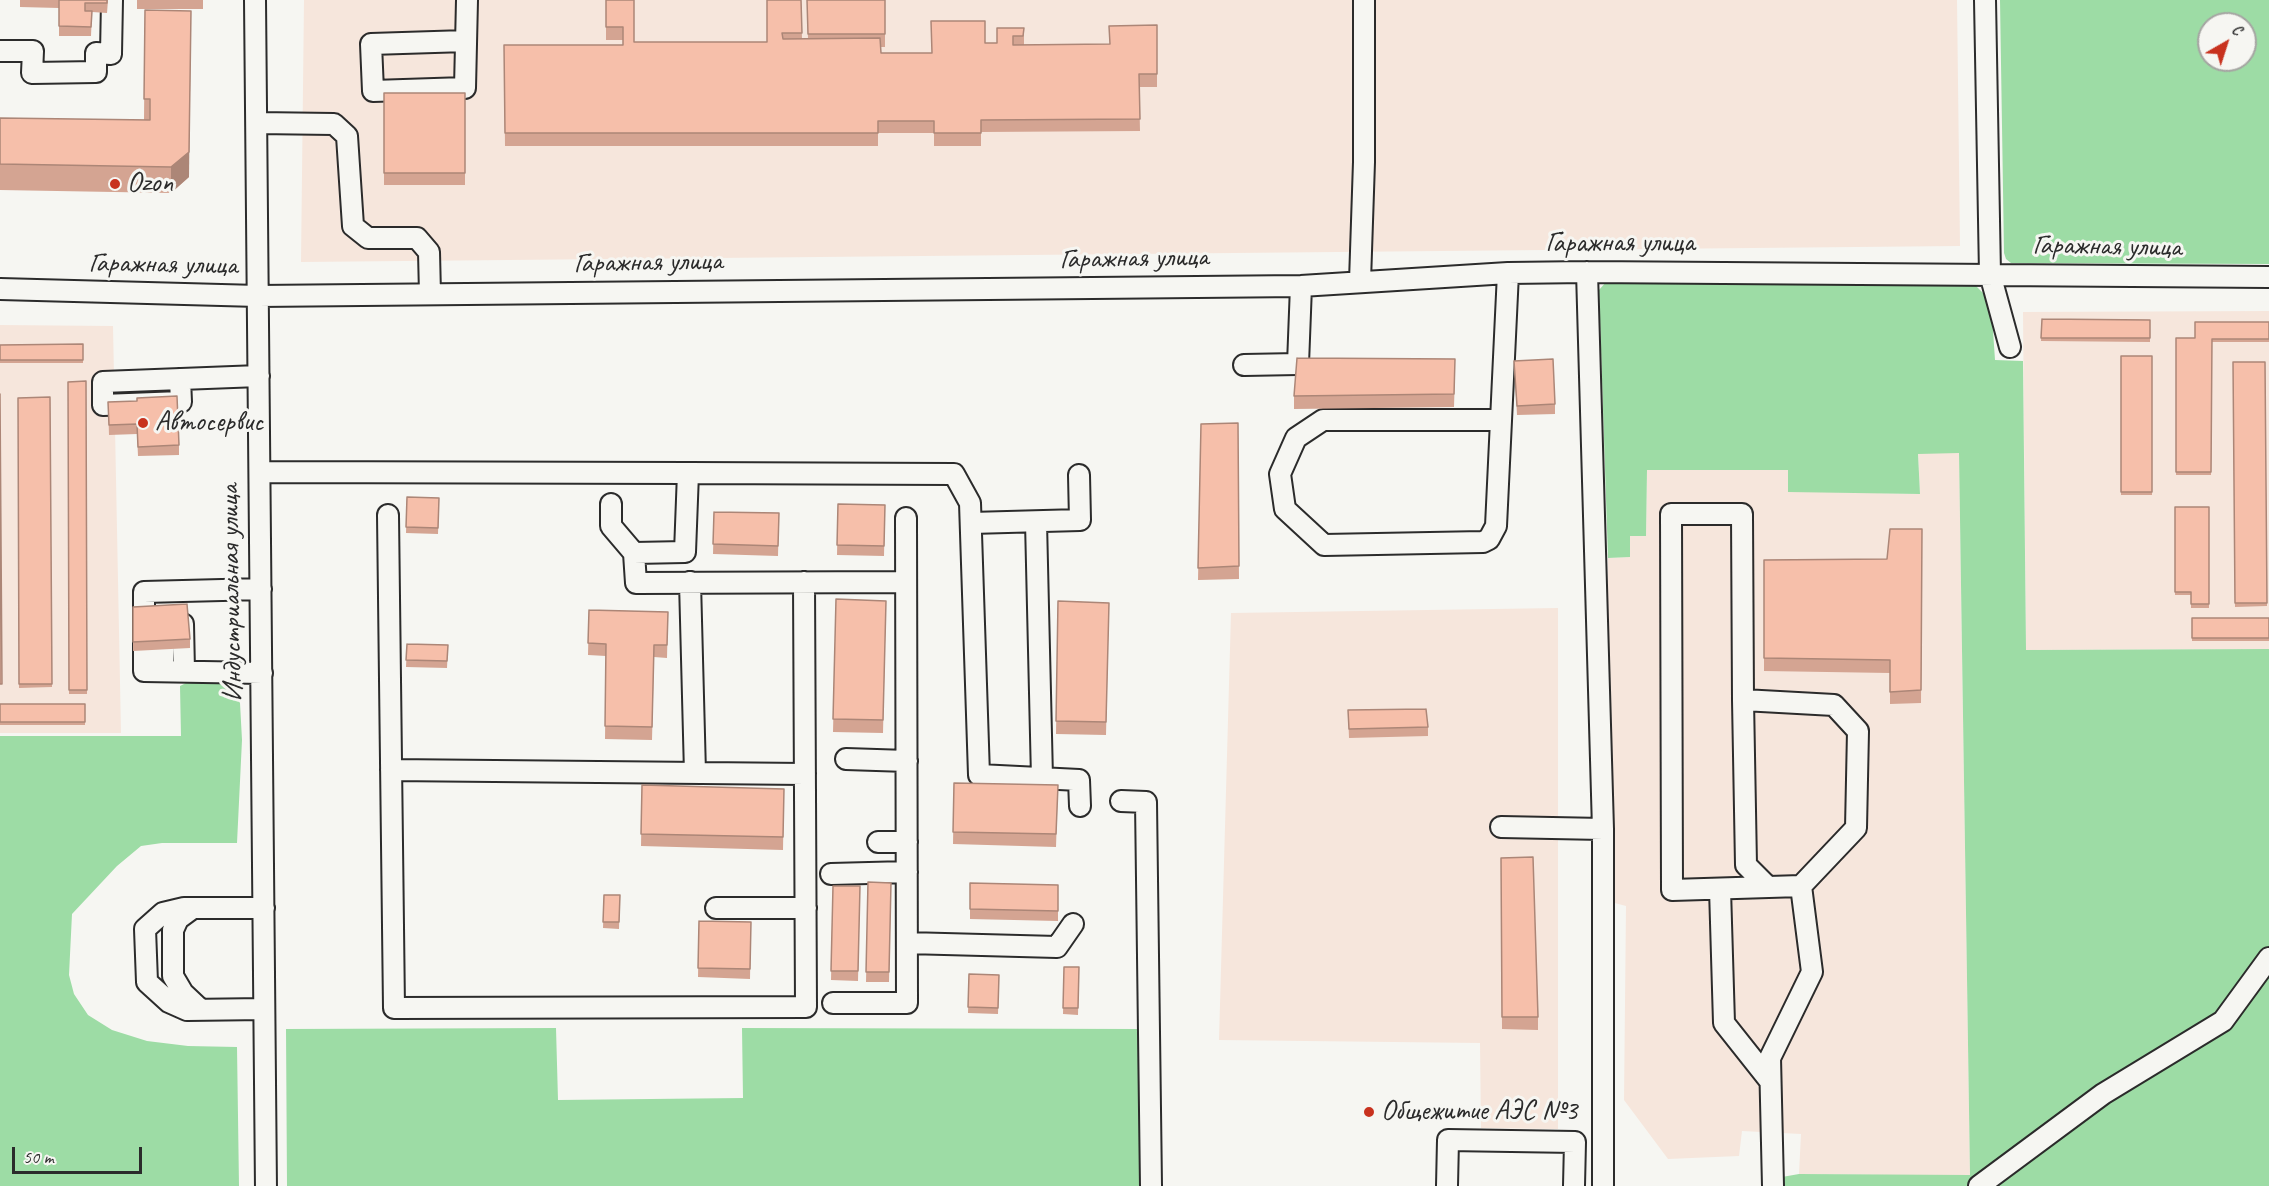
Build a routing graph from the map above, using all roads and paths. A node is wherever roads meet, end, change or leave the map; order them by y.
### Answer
1 (112, 0) edge
2 (255, 0) edge
3 (467, 0) edge
4 (1364, 0) edge
5 (1985, 0) edge
6 (466, 41) junction
7 (0, 51) edge
8 (257, 123) junction
9 (1587, 272) junction
10 (1508, 273) junction
11 (1990, 274) junction
12 (2269, 277) edge
13 (1360, 281) junction
14 (1301, 286) junction
15 (0, 289) edge
16 (430, 294) junction
17 (258, 296) junction
18 (2010, 347) dead end
19 (1244, 365) dead end
20 (259, 376) junction
21 (180, 379) dead end
22 (1500, 420) junction
23 (260, 472) junction
24 (688, 473) junction
25 (1079, 475) dead end
26 (611, 504) dead end
27 (388, 515) dead end
28 (906, 518) dead end
29 (1036, 522) junction
30 (970, 523) junction
31 (634, 553) junction
32 (690, 582) junction
33 (804, 582) junction
34 (906, 582) junction
35 (261, 589) junction
36 (173, 591) junction
37 (184, 672) junction
38 (262, 672) junction
39 (1743, 700) junction
40 (846, 759) dead end
41 (906, 761) junction
42 (391, 770) junction
43 (695, 773) junction
44 (805, 774) junction
45 (1042, 778) junction
46 (1121, 801) dead end
47 (1080, 806) dead end
48 (1501, 827) dead end
49 (1603, 829) junction
50 (878, 842) dead end
51 (907, 843) junction
52 (907, 872) junction
53 (831, 874) dead end
54 (1802, 886) junction
55 (1768, 887) junction
56 (1720, 889) junction
57 (193, 908) junction
58 (264, 908) junction
59 (716, 908) dead end
60 (806, 908) junction
61 (1073, 924) dead end
62 (907, 943) junction
63 (2269, 958) edge
64 (833, 1003) dead end
65 (264, 1009) junction
66 (201, 1010) junction
67 (1770, 1080) junction
68 (266, 1186) edge
69 (1150, 1186) edge
70 (1448, 1186) edge
71 (1574, 1186) edge
72 (1603, 1186) edge
73 (1773, 1186) edge
74 (1979, 1186) edge

1 - 7 street
2 - 8 street, Индустриальная улица
3 - 6 street
4 - 13 street
5 - 11 street
6 - 6 street
8 - 16 street
8 - 17 street, Индустриальная улица
9 - 10 street, Гаражная улица
9 - 11 street, Гаражная улица
9 - 49 street
10 - 13 street, Гаражная улица
10 - 22 street
11 - 12 street, Гаражная улица
11 - 18 street
13 - 14 street, Гаражная улица
14 - 16 street, Гаражная улица
14 - 19 street
15 - 17 street, Гаражная улица
16 - 17 street, Гаражная улица
17 - 20 street, Индустриальная улица
20 - 21 street
20 - 23 street, Индустриальная улица
22 - 22 street
23 - 24 street
23 - 35 street, Индустриальная улица
24 - 30 street
24 - 31 street
25 - 29 street
26 - 31 street
27 - 42 street
28 - 34 street
29 - 30 street
29 - 45 street
30 - 45 street
31 - 32 street
32 - 33 street
32 - 43 street
33 - 34 street
33 - 44 street
34 - 41 street
35 - 36 street
35 - 38 street, Индустриальная улица
36 - 37 street
36 - 37 street
37 - 38 street
38 - 58 street, Индустриальная улица
39 - 54 street
39 - 55 street
39 - 56 street
40 - 41 street
41 - 51 street
42 - 43 street
42 - 60 street
43 - 44 street
44 - 60 street
45 - 47 street
46 - 69 street
48 - 49 street
49 - 72 street
50 - 51 street
51 - 52 street
52 - 53 street
52 - 62 street
54 - 55 street
54 - 67 street
55 - 56 street
56 - 67 street
57 - 58 street
57 - 66 street
57 - 66 street
58 - 65 street, Индустриальная улица
59 - 60 street
61 - 62 street
62 - 64 street
63 - 74 street
65 - 66 street
65 - 68 street, Индустриальная улица
67 - 73 street
70 - 71 street

